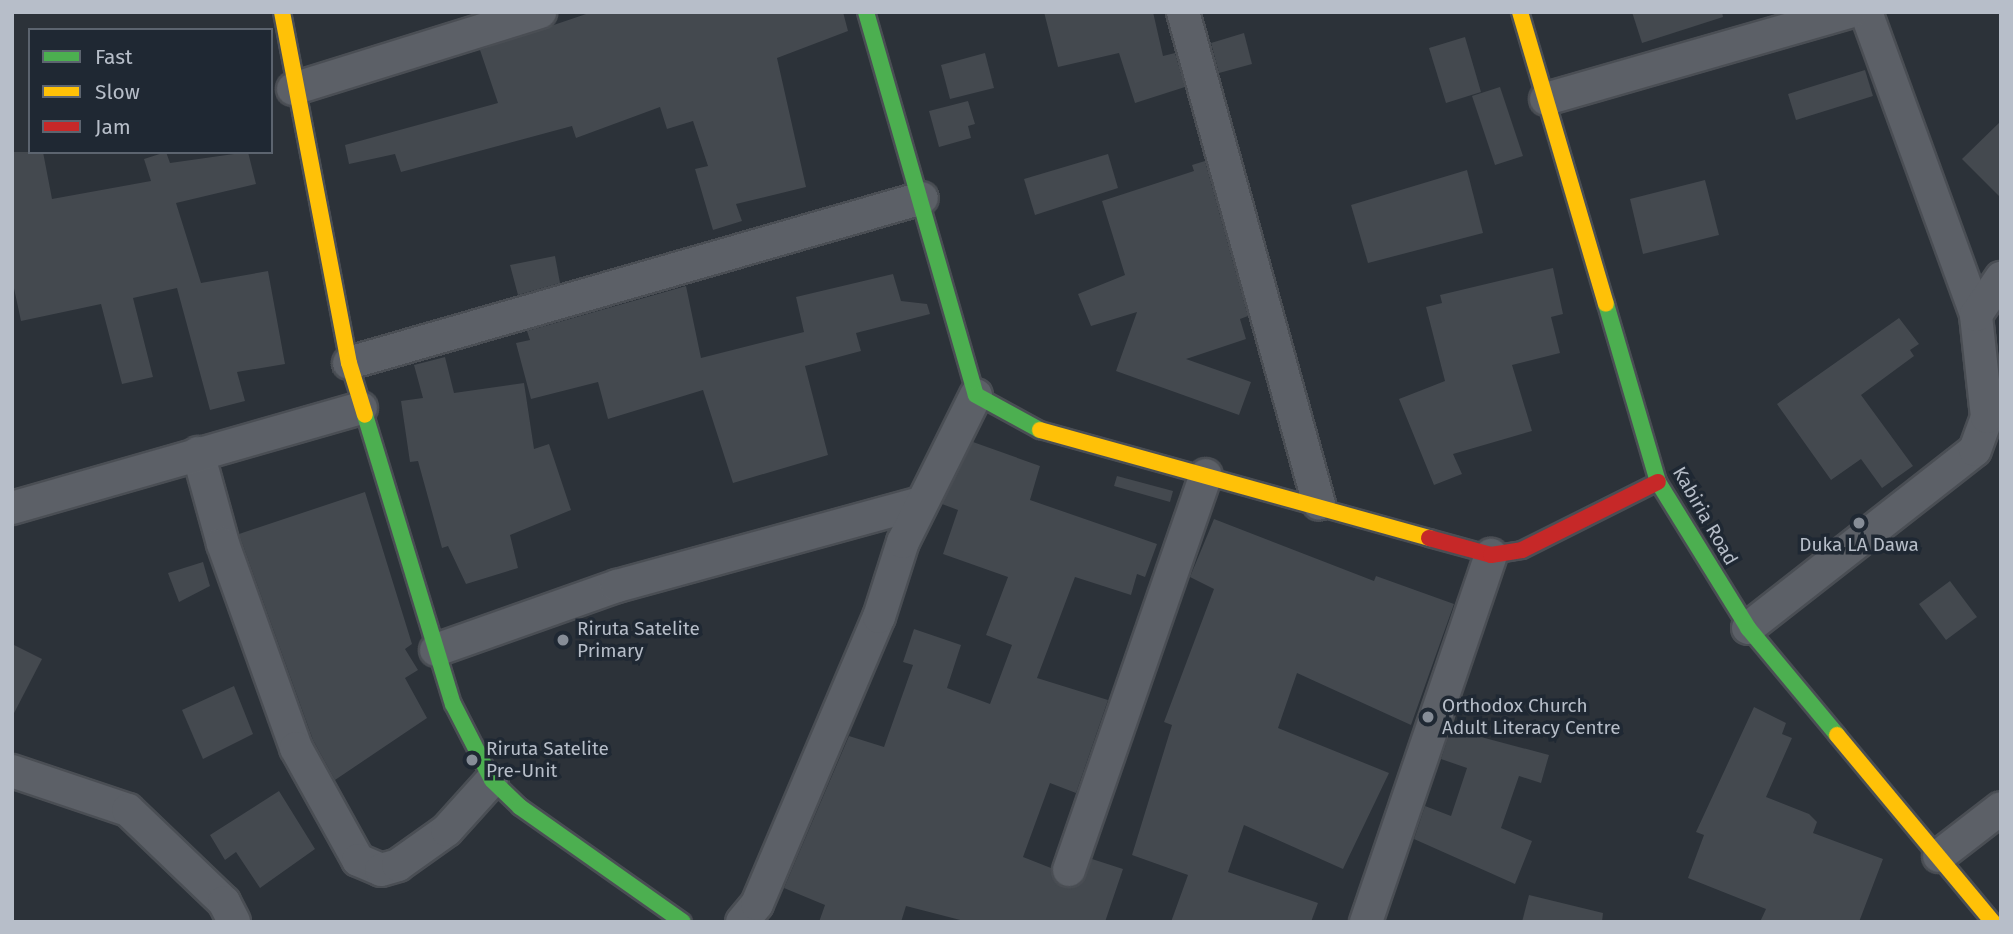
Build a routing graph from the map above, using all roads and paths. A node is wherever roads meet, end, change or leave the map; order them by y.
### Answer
1 (282, 12) edge
2 (540, 12) edge
3 (866, 12) edge
4 (1183, 12) edge
5 (1520, 12) edge
6 (1850, 12) edge
7 (1866, 12) edge
8 (293, 89) junction
9 (1546, 99) junction
10 (922, 198) junction
11 (2001, 278) edge
12 (1976, 315) junction
13 (349, 363) junction
14 (976, 395) junction
15 (361, 408) junction
16 (198, 453) junction
17 (1206, 475) junction
18 (1658, 482) junction
19 (921, 503) junction
20 (1319, 504) junction
21 (12, 508) edge
22 (1491, 555) junction
23 (1748, 628) junction
24 (436, 650) junction
25 (12, 771) edge
26 (492, 779) junction
27 (2001, 808) edge
28 (1940, 856) junction
29 (1069, 870) dead end
30 (234, 922) edge
31 (683, 922) edge
32 (742, 922) edge
33 (1366, 922) edge
34 (1993, 922) edge

1 - 8 street
2 - 8 street
3 - 10 street
4 - 20 street
5 - 9 street, Kabiria Road
6 - 9 street
7 - 12 street
8 - 13 street
9 - 18 street, Kabiria Road
10 - 13 street
10 - 14 street
11 - 12 street
12 - 23 street
13 - 15 street
14 - 17 street
14 - 19 street
15 - 16 street
15 - 24 street
16 - 21 street
16 - 26 street
17 - 20 street
17 - 29 street
18 - 22 street
18 - 23 street, Kabiria Road
19 - 24 street
19 - 32 street
20 - 22 street
22 - 33 street
23 - 28 street, Kabiria Road
24 - 26 street
25 - 30 street
26 - 31 street
27 - 28 street
28 - 34 street, Kabiria Road

